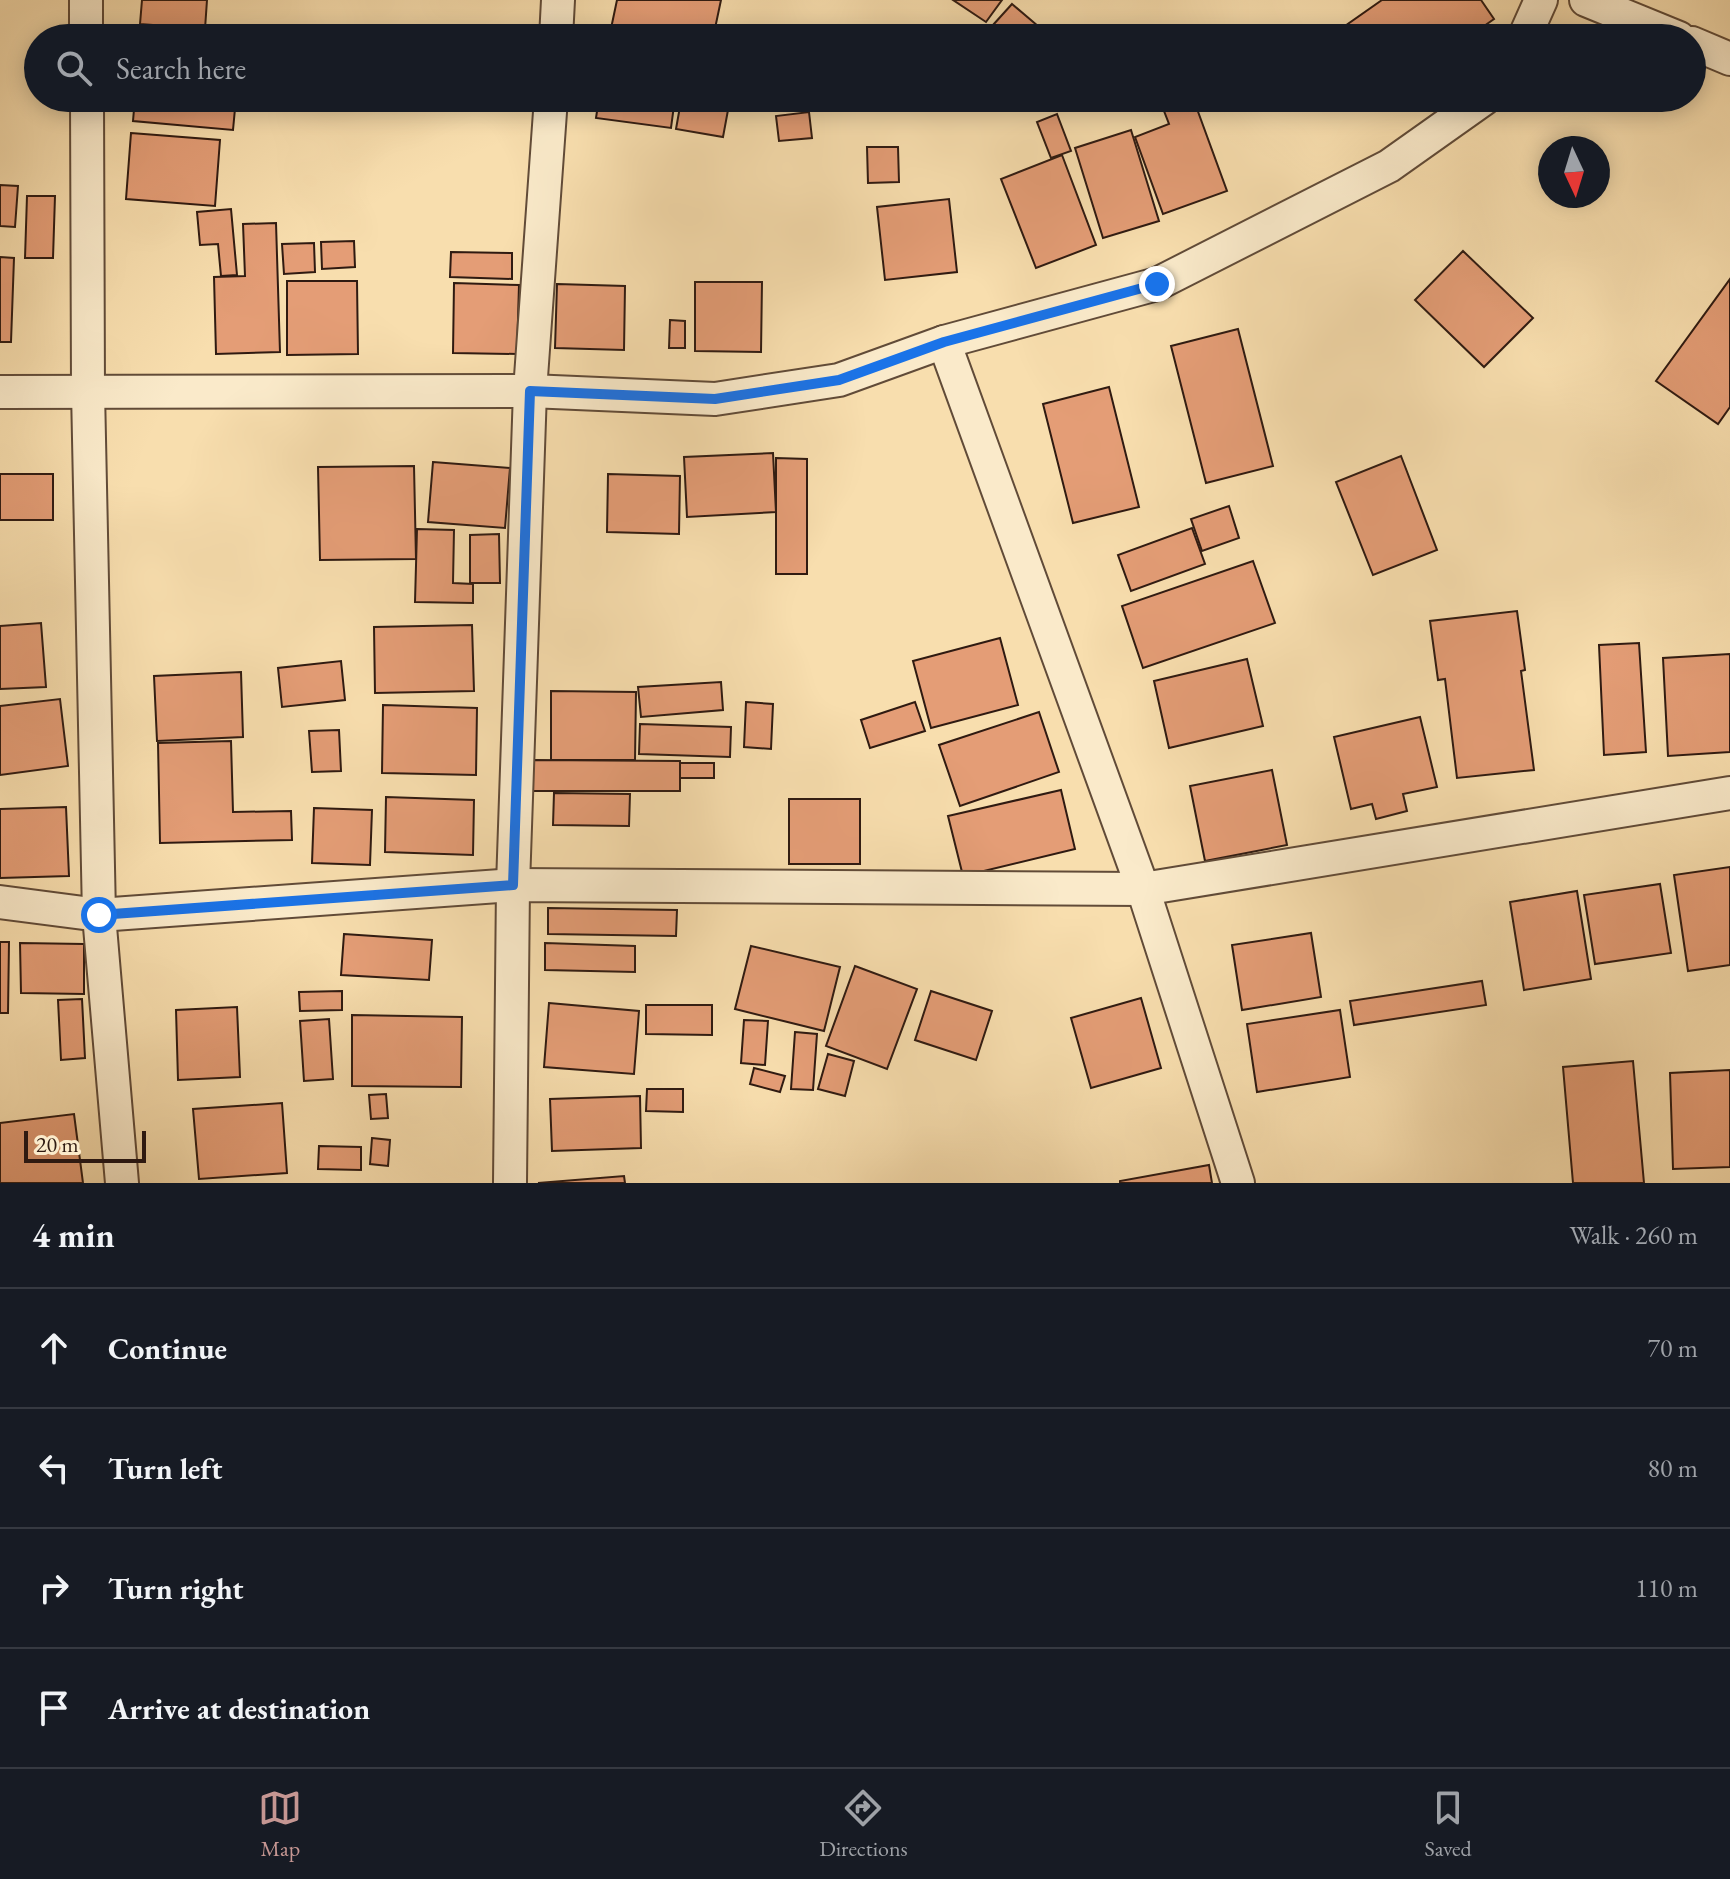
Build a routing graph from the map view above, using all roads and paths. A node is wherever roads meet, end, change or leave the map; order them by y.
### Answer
1 (86, 0) edge
2 (558, 0) edge
3 (1541, 0) edge
4 (1586, 0) edge
5 (86, 24) edge
6 (557, 24) edge
7 (1530, 24) edge
8 (1645, 24) edge
9 (1706, 49) edge
10 (1730, 59) edge
11 (87, 112) edge
12 (550, 112) edge
13 (1465, 112) edge
14 (944, 342) junction
15 (88, 391) junction
16 (530, 391) junction
17 (0, 392) edge
18 (1730, 793) edge
19 (513, 885) junction
20 (1143, 889) junction
21 (0, 902) edge
22 (99, 915) junction
23 (122, 1183) edge
24 (510, 1183) edge
25 (1238, 1183) edge

1 - 5 street
2 - 6 street
3 - 7 street
4 - 8 street
9 - 10 street
11 - 15 street
12 - 16 street
13 - 14 street
14 - 16 street
14 - 20 street
15 - 16 street
15 - 17 street
15 - 22 street
16 - 19 street
18 - 20 street
19 - 20 street
19 - 22 street
19 - 24 street
20 - 25 street
21 - 22 street
22 - 23 street

